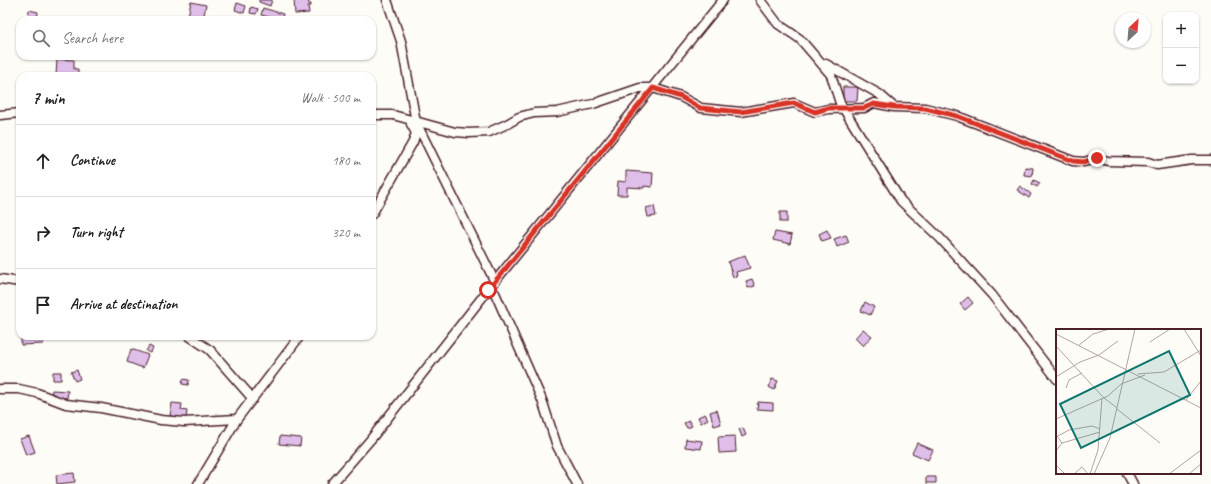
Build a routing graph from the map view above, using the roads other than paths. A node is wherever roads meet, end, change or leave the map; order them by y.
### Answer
1 (387, 0) edge
2 (723, 0) edge
3 (760, 0) edge
4 (820, 60) junction
5 (653, 88) junction
6 (894, 107) junction
7 (843, 109) junction
8 (16, 113) edge
9 (0, 115) edge
10 (376, 115) edge
11 (413, 120) junction
12 (1211, 160) edge
13 (376, 207) edge
14 (0, 278) edge
15 (16, 281) edge
16 (494, 282) junction
17 (488, 290) junction
18 (195, 340) edge
19 (297, 340) edge
20 (1056, 378) edge
21 (0, 388) edge
22 (253, 399) junction
23 (237, 419) junction
24 (1128, 474) edge
25 (198, 484) edge
26 (332, 484) edge
27 (577, 484) edge
28 (1133, 484) edge

1 - 11 street
2 - 5 street
3 - 4 street
4 - 6 street
4 - 7 street
5 - 7 street
5 - 11 street
5 - 16 street
6 - 7 street
6 - 12 street
7 - 20 street
8 - 9 street
10 - 11 street
11 - 13 street
11 - 16 street
14 - 15 street
16 - 17 street
17 - 26 street
17 - 27 street
18 - 22 street
19 - 22 street
21 - 23 street
22 - 23 street
23 - 25 street
24 - 28 street

